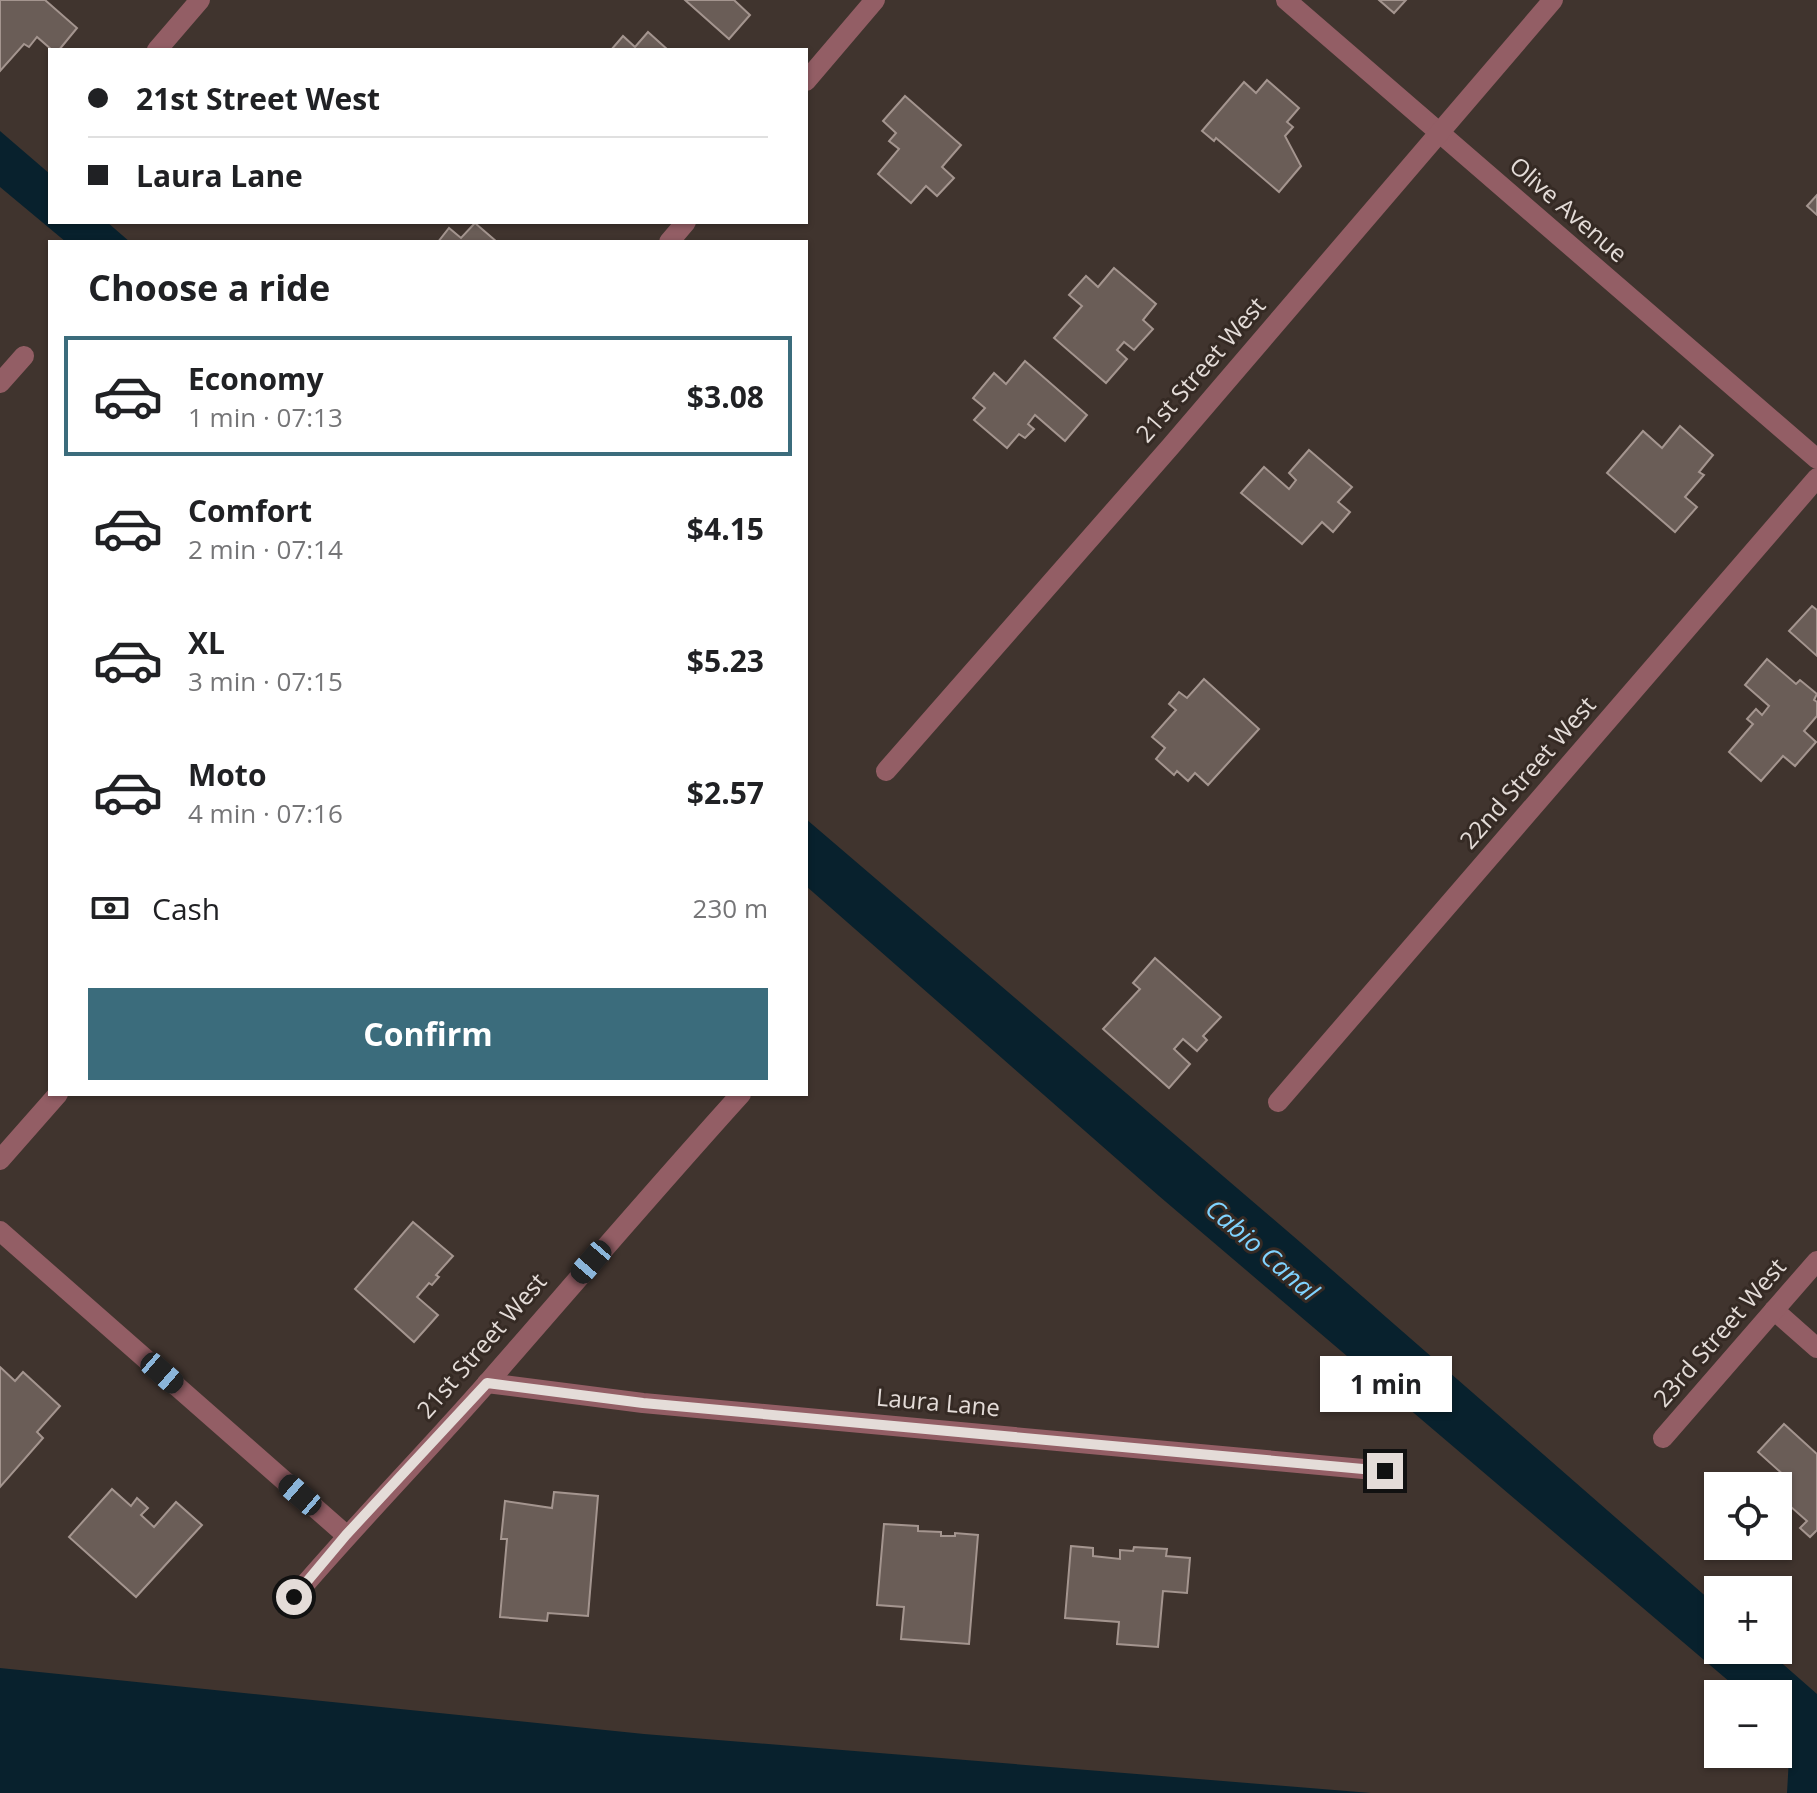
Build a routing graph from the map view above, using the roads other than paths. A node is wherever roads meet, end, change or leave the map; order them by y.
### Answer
1 (200, 0) edge
2 (875, 0) edge
3 (1286, 0) edge
4 (1553, 0) edge
5 (159, 48) edge
6 (808, 79) edge
7 (1438, 133) junction
8 (684, 224) edge
9 (671, 240) edge
10 (24, 356) dead end
11 (0, 383) edge
12 (1817, 459) edge
13 (1817, 478) edge
14 (886, 771) dead end
15 (56, 1096) edge
16 (739, 1096) edge
17 (1278, 1102) dead end
18 (0, 1160) edge
19 (0, 1231) edge
20 (1817, 1261) edge
21 (1774, 1310) junction
22 (1817, 1348) edge
23 (487, 1383) junction
24 (1663, 1438) dead end
25 (1385, 1471) dead end
26 (346, 1535) junction
27 (294, 1597) dead end

1 - 5 street
2 - 6 street
3 - 7 street, Olive Avenue
4 - 7 street, 21st Street West
7 - 12 street, Olive Avenue
7 - 14 street, 21st Street West
8 - 9 street
10 - 11 street
13 - 17 street, 22nd Street West
15 - 18 street
16 - 23 street, 21st Street West
19 - 26 street
20 - 21 street, 23rd Street West
21 - 22 street
21 - 24 street, 23rd Street West
23 - 25 street, Laura Lane
23 - 26 street, 21st Street West
26 - 27 street, 21st Street West

